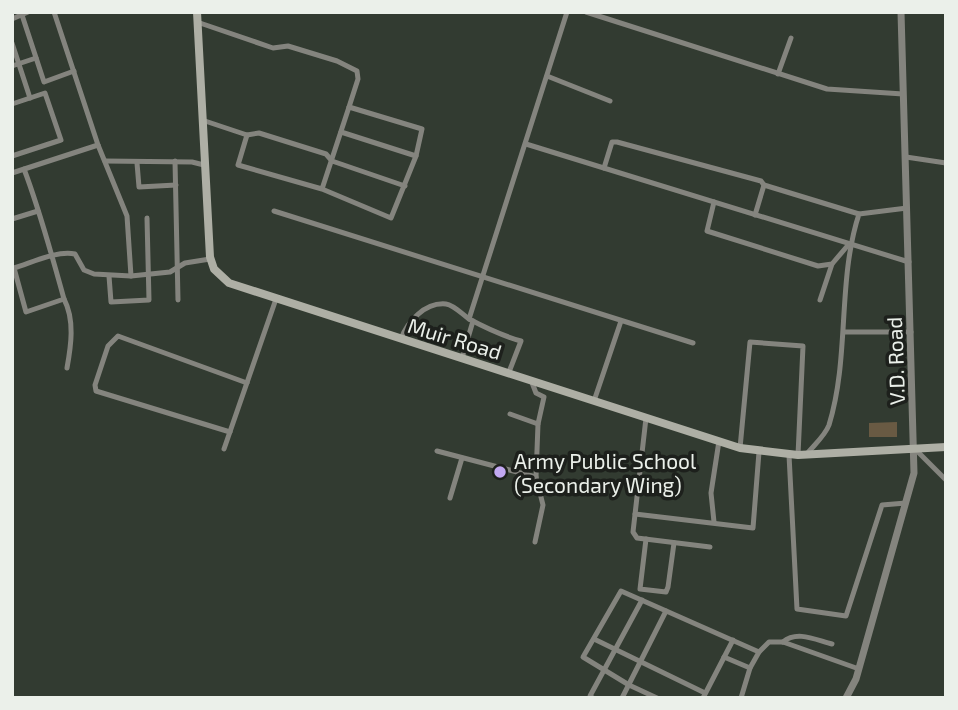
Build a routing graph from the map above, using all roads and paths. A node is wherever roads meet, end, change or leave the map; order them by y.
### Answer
1 (54, 12) edge
2 (197, 12) edge
3 (567, 12) edge
4 (586, 12) edge
5 (609, 12) edge
6 (25, 14) edge
7 (900, 14) edge
8 (12, 19) edge
9 (610, 20) junction
10 (197, 22) junction
11 (791, 38) dead end
12 (12, 43) edge
13 (36, 58) junction
14 (19, 64) junction
15 (12, 66) edge
16 (74, 71) junction
17 (778, 74) junction
18 (547, 76) junction
19 (44, 82) junction
20 (45, 93) junction
21 (904, 94) junction
22 (30, 98) junction
23 (610, 101) dead end
24 (12, 104) edge
25 (349, 107) junction
26 (202, 120) junction
27 (341, 132) junction
28 (247, 135) junction
29 (526, 144) junction
30 (98, 145) junction
31 (12, 156) edge
32 (416, 156) junction
33 (905, 157) junction
34 (105, 161) junction
35 (332, 161) junction
36 (175, 162) junction
37 (137, 163) junction
38 (946, 163) edge
39 (204, 166) junction
40 (604, 168) junction
41 (24, 169) junction
42 (12, 173) edge
43 (176, 185) junction
44 (764, 185) junction
45 (405, 186) junction
46 (322, 189) junction
47 (714, 202) junction
48 (907, 208) junction
49 (38, 211) junction
50 (274, 211) dead end
51 (859, 214) junction
52 (755, 215) junction
53 (146, 218) dead end
54 (12, 219) edge
55 (849, 244) junction
56 (52, 256) junction
57 (210, 259) junction
58 (909, 262) junction
59 (832, 264) junction
60 (176, 270) junction
61 (148, 275) junction
62 (108, 276) junction
63 (131, 276) junction
64 (483, 276) junction
65 (64, 299) junction
66 (276, 299) junction
67 (178, 300) dead end
68 (820, 300) dead end
69 (471, 320) junction
70 (621, 321) junction
71 (844, 332) junction
72 (911, 332) junction
73 (401, 339) junction
74 (693, 343) dead end
75 (462, 358) junction
76 (67, 368) dead end
77 (509, 372) junction
78 (531, 380) junction
79 (247, 383) junction
80 (594, 401) junction
81 (510, 414) dead end
82 (646, 418) junction
83 (538, 424) junction
84 (230, 432) junction
85 (719, 441) junction
86 (946, 447) edge
87 (740, 448) junction
88 (223, 449) dead end
89 (915, 449) junction
90 (437, 451) dead end
91 (759, 452) junction
92 (798, 455) junction
93 (462, 458) junction
94 (536, 477) junction
95 (946, 480) edge
96 (450, 498) dead end
97 (906, 503) junction
98 (635, 514) junction
99 (714, 522) junction
100 (646, 539) junction
101 (535, 542) dead end
102 (674, 542) junction
103 (710, 547) dead end
104 (642, 600) junction
105 (667, 611) junction
106 (594, 639) junction
107 (733, 640) junction
108 (783, 642) junction
109 (832, 644) dead end
110 (615, 649) junction
111 (759, 652) junction
112 (724, 657) junction
113 (640, 661) junction
114 (605, 668) junction
115 (750, 668) junction
116 (859, 669) junction
117 (629, 685) junction
118 (704, 696) edge
119 (593, 698) edge
120 (622, 698) edge
121 (657, 698) edge
122 (741, 698) edge
123 (846, 698) edge

1 - 16 street
2 - 10 main road
3 - 18 street
4 - 9 street
5 - 9 street
6 - 8 street
6 - 13 street
7 - 21 street, V.D. Road
9 - 17 street
10 - 25 street
10 - 26 main road
11 - 17 street
12 - 14 street
13 - 14 street
13 - 19 street
14 - 15 street
14 - 22 street
16 - 19 street
16 - 30 street
17 - 21 street
18 - 23 street
18 - 29 street
19 - 20 street
20 - 22 street
20 - 31 street
21 - 33 street, V.D. Road
22 - 24 street
25 - 27 street
25 - 32 street
26 - 28 street
26 - 39 main road
27 - 32 street
27 - 35 street
28 - 35 street
28 - 46 street
29 - 40 street
29 - 64 street
30 - 34 street
30 - 41 street
32 - 45 street
33 - 38 street
33 - 48 street, V.D. Road
34 - 37 street
34 - 63 street
35 - 45 street
35 - 46 street
36 - 37 street
36 - 39 street
36 - 43 street
37 - 43 street
39 - 57 main road
40 - 44 street
40 - 47 street
41 - 42 street
41 - 49 street
43 - 60 street
44 - 51 street
44 - 52 street
45 - 46 street
47 - 52 street
47 - 59 street
48 - 51 street
48 - 58 street, V.D. Road
49 - 54 street
49 - 56 street
50 - 64 street
51 - 55 street
52 - 55 street
53 - 61 street
55 - 58 street
55 - 59 street
55 - 71 street
56 - 62 street
56 - 65 street
56 - 65 street
57 - 60 street
57 - 66 main road, Muir Road
58 - 72 street, V.D. Road
59 - 68 street
60 - 61 street
60 - 67 street
61 - 62 street
61 - 63 street
62 - 63 street
64 - 69 street
64 - 70 street
65 - 76 street
66 - 73 main road, Muir Road
66 - 79 street
69 - 73 street
69 - 75 street
69 - 77 street
70 - 74 street
70 - 80 street
71 - 72 street
71 - 92 street
72 - 89 street, V.D. Road
73 - 75 main road, Muir Road
75 - 77 main road, Muir Road
77 - 78 main road, Muir Road
78 - 80 main road, Muir Road
78 - 83 street
79 - 84 street
79 - 84 street
80 - 82 main road, Muir Road
81 - 83 street
82 - 85 main road, Muir Road
82 - 98 street
83 - 94 street
84 - 88 street
85 - 87 main road, Muir Road
85 - 99 street
86 - 89 main road, Muir Road
87 - 91 main road, Muir Road
87 - 92 street
89 - 92 main road, Muir Road
89 - 95 street
89 - 97 street, V.D. Road
90 - 93 street
91 - 92 main road, Muir Road
91 - 99 street
92 - 97 street
93 - 94 street
93 - 96 street
94 - 101 street
97 - 116 street, V.D. Road
98 - 99 street
98 - 100 street
100 - 102 street
100 - 102 street
102 - 103 street
104 - 105 street
104 - 106 street
104 - 110 street
105 - 107 street
105 - 113 street
106 - 110 street
106 - 114 street
107 - 111 street
107 - 112 street
108 - 109 street
108 - 111 street
108 - 116 street
110 - 113 street
110 - 114 street
111 - 115 street
112 - 115 street
112 - 118 street
113 - 117 street
113 - 118 street
114 - 117 street
114 - 119 street
115 - 122 street
116 - 123 street, V.D. Road
117 - 120 street
117 - 121 street

